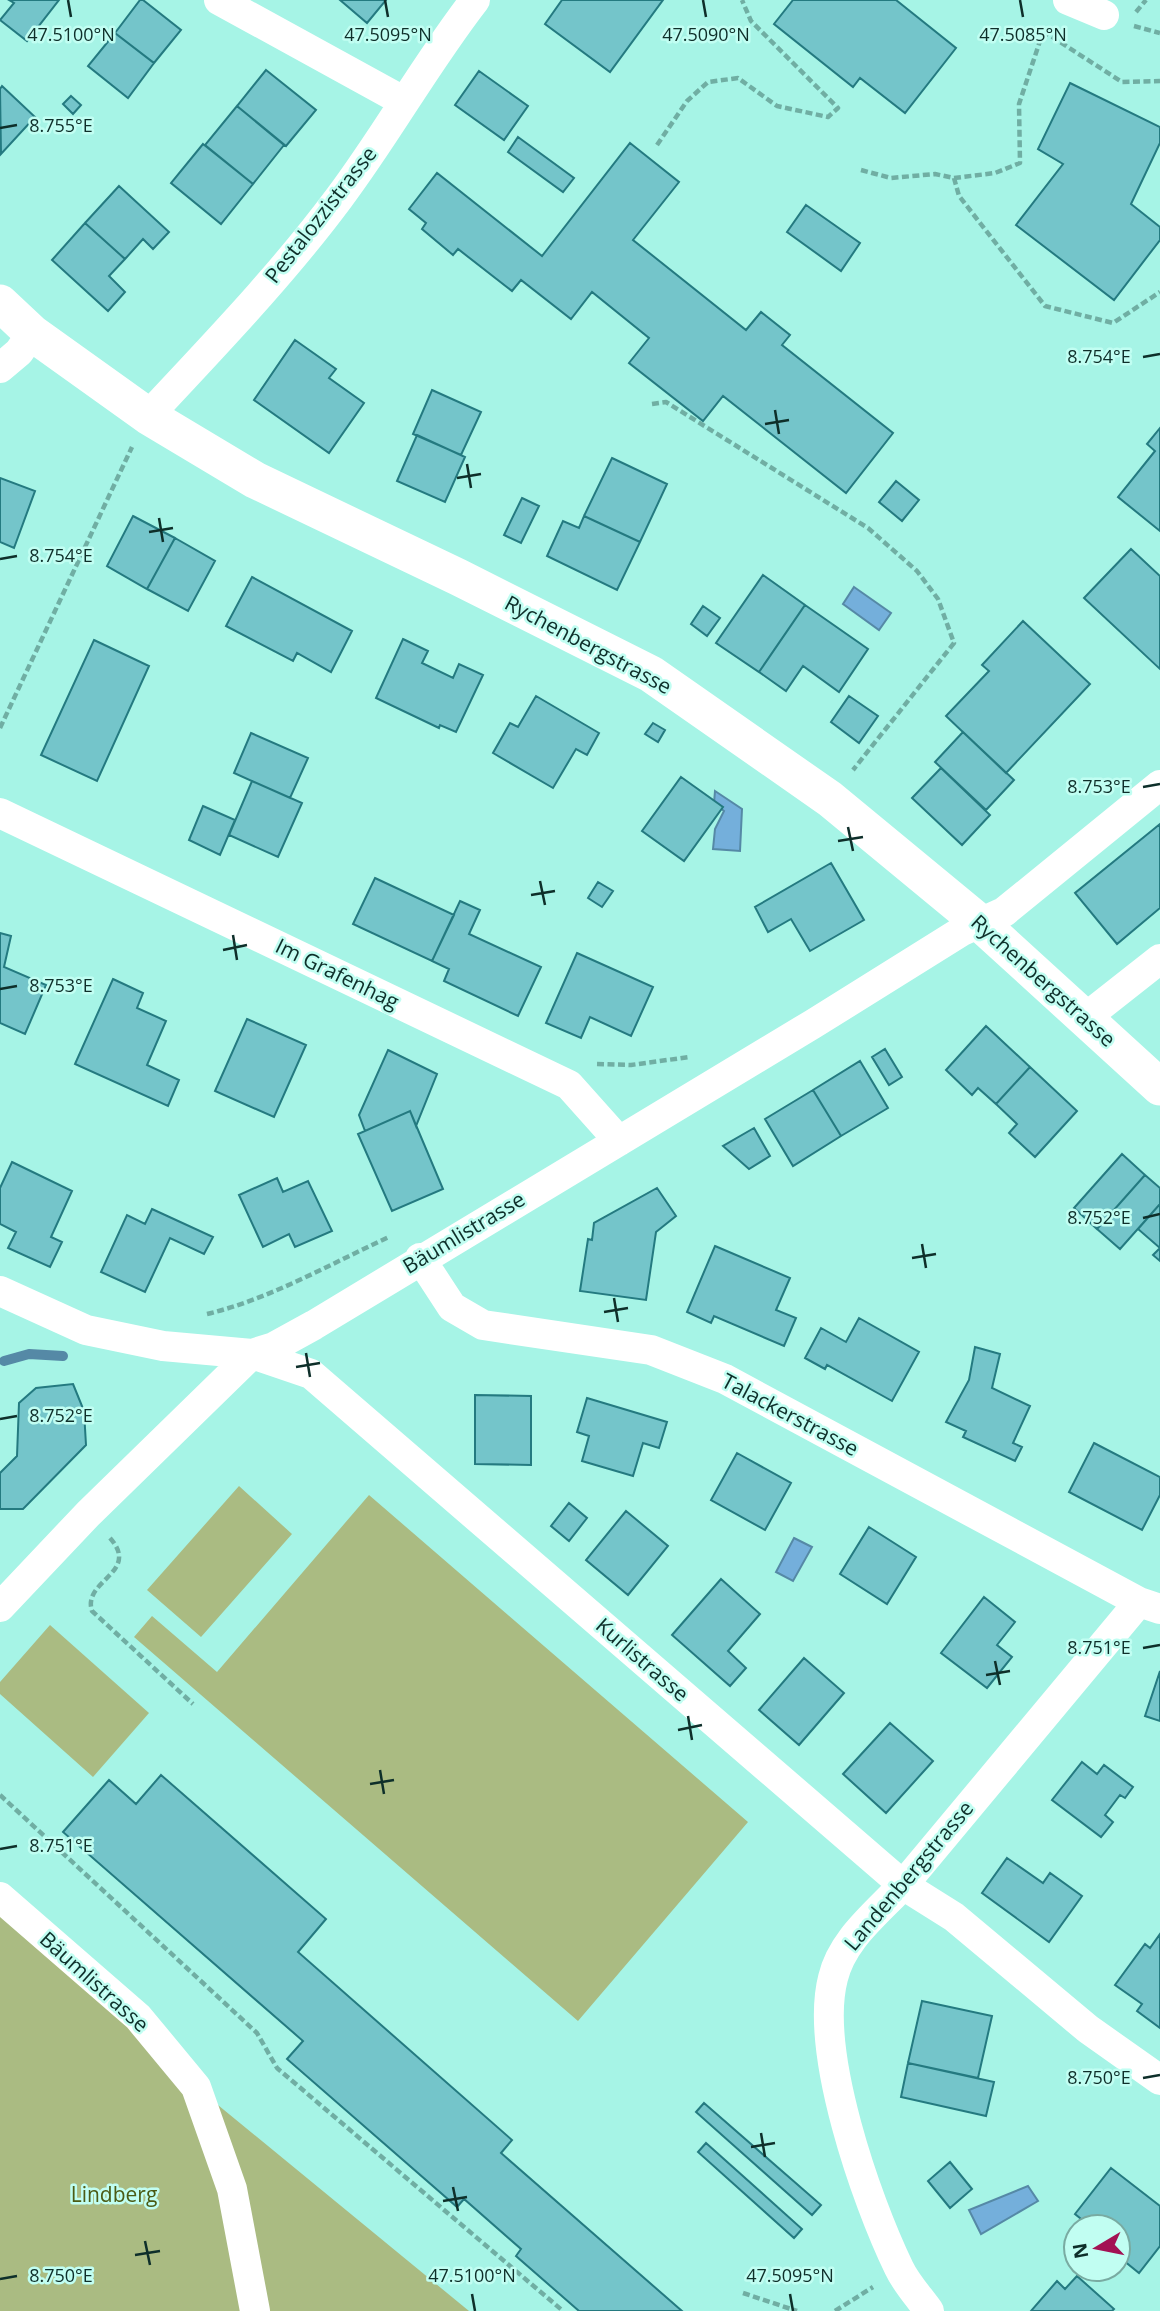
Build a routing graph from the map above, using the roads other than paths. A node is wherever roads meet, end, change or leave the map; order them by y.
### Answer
1 (219, 0) edge
2 (475, 0) edge
3 (1068, 0) edge
4 (1104, 15) dead end
5 (403, 101) junction
6 (0, 303) edge
7 (32, 333) junction
8 (0, 368) edge
9 (142, 426) junction
10 (1160, 785) edge
11 (0, 813) edge
12 (979, 922) junction
13 (1160, 959) edge
14 (1084, 1018) junction
15 (1160, 1087) edge
16 (619, 1141) junction
17 (420, 1258) junction
18 (0, 1291) edge
19 (252, 1354) junction
20 (1149, 1605) edge
21 (0, 1607) edge
22 (903, 1885) junction
23 (0, 1897) edge
24 (1160, 2080) edge
25 (255, 2311) edge
26 (929, 2311) edge

1 - 5 street
2 - 5 street, Pestalozzistrasse
3 - 4 street
5 - 9 street, Pestalozzistrasse
6 - 7 street, Rychenbergstrasse
7 - 8 street
7 - 9 street, Rychenbergstrasse
9 - 12 street, Rychenbergstrasse
10 - 12 street, Bäumlistrasse
11 - 16 street, Im Grafenhag
12 - 14 street, Rychenbergstrasse
12 - 16 street, Bäumlistrasse
13 - 14 street
14 - 15 street, Rychenbergstrasse
16 - 17 street, Bäumlistrasse
17 - 19 street, Bäumlistrasse
17 - 20 street, Talackerstrasse
18 - 19 street
19 - 21 street, Bäumlistrasse
19 - 22 street, Kurlistrasse
20 - 22 street, Landenbergstrasse
22 - 24 street, Kurlistrasse
22 - 26 street, Landenbergstrasse
23 - 25 street, Bäumlistrasse

